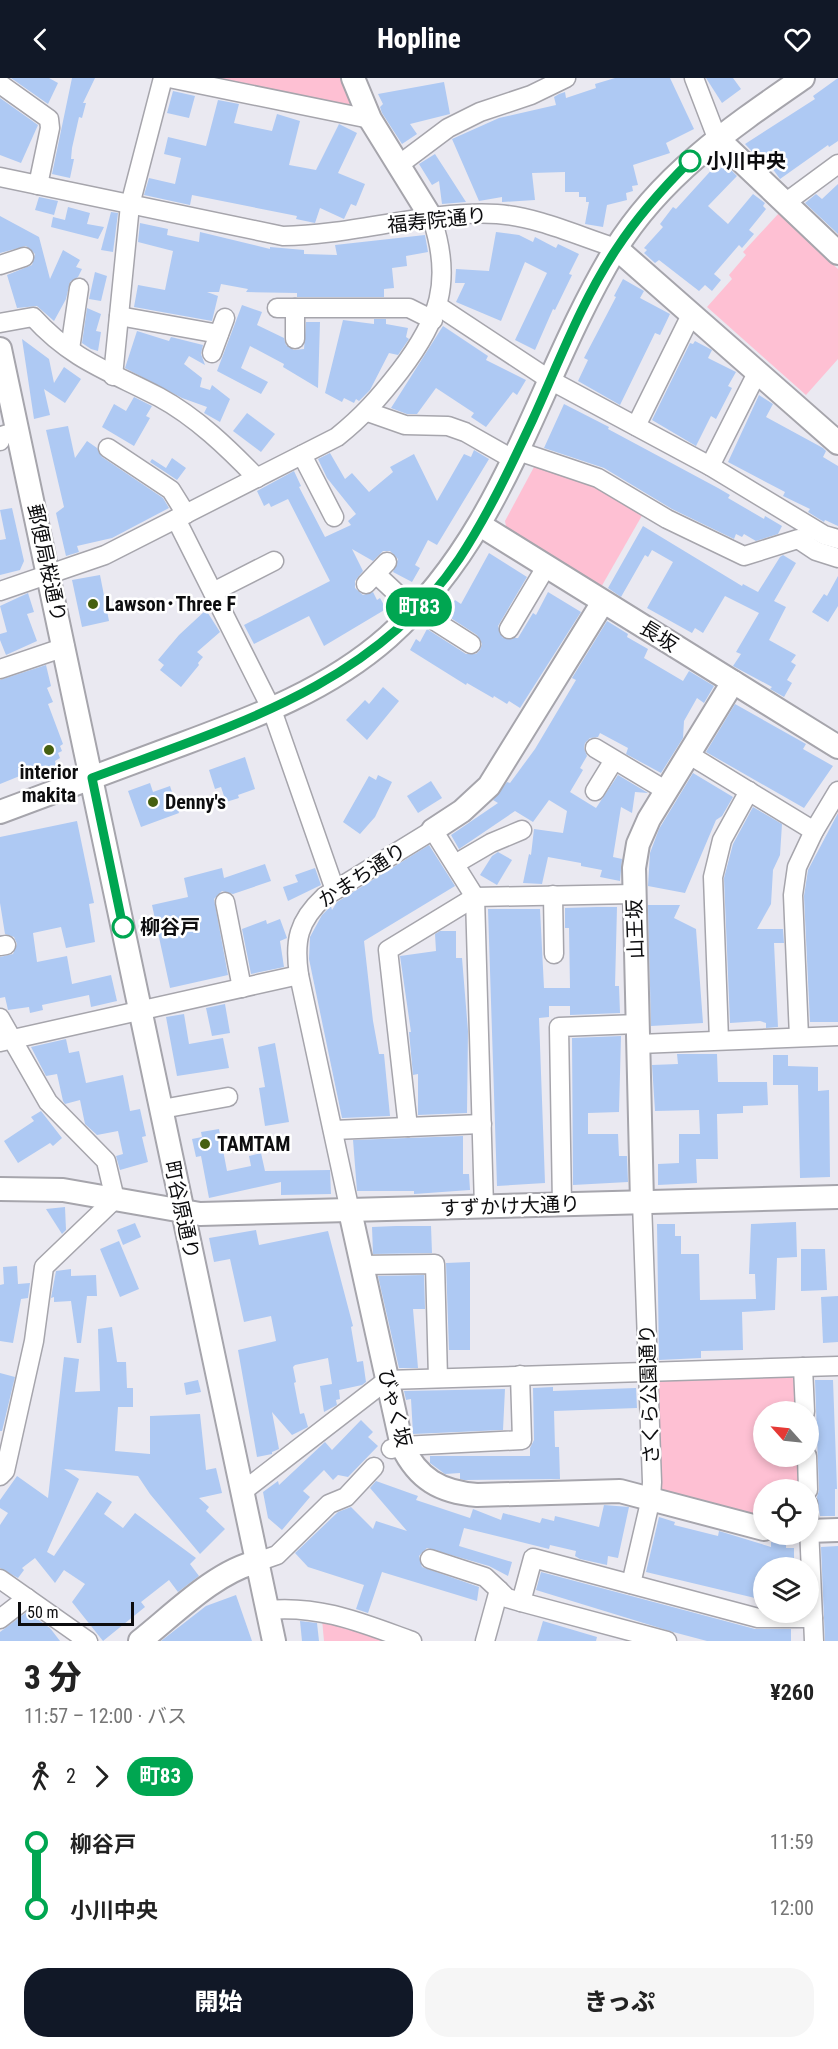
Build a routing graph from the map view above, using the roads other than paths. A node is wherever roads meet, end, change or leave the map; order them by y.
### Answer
1 (163, 78) edge
2 (169, 78) edge
3 (353, 78) edge
4 (566, 78) edge
5 (694, 78) edge
6 (803, 78) edge
7 (0, 84) edge
8 (370, 119) junction
9 (717, 138) junction
10 (400, 164) junction
11 (838, 165) edge
12 (0, 177) edge
13 (38, 185) junction
14 (785, 203) junction
15 (130, 205) junction
16 (432, 219) junction
17 (616, 248) junction
18 (838, 254) edge
19 (24, 257) dead end
20 (0, 265) edge
21 (79, 288) dead end
22 (436, 313) junction
23 (692, 315) junction
24 (118, 316) junction
25 (0, 323) edge
26 (295, 339) dead end
27 (0, 349) edge
28 (70, 349) junction
29 (212, 353) dead end
30 (757, 373) junction
31 (113, 376) junction
32 (550, 380) junction
33 (368, 412) junction
34 (636, 426) junction
35 (9, 436) edge
36 (838, 443) edge
37 (108, 448) dead end
38 (302, 455) junction
39 (516, 456) junction
40 (710, 466) junction
41 (257, 478) junction
42 (335, 516) dead end
43 (181, 517) junction
44 (480, 525) junction
45 (838, 539) edge
46 (838, 558) edge
47 (274, 561) dead end
48 (546, 567) junction
49 (376, 573) dead end
50 (49, 574) junction
51 (0, 591) edge
52 (213, 592) junction
53 (603, 602) junction
54 (416, 610) junction
55 (509, 629) dead end
56 (471, 644) dead end
57 (64, 647) junction
58 (0, 669) edge
59 (733, 682) junction
60 (272, 710) junction
61 (838, 747) edge
62 (595, 748) dead end
63 (688, 754) junction
64 (614, 760) junction
65 (92, 778) junction
66 (665, 790) junction
67 (595, 791) dead end
68 (749, 791) junction
69 (838, 791) edge
70 (0, 812) edge
71 (433, 830) junction
72 (522, 830) dead end
73 (814, 831) junction
74 (455, 864) junction
75 (335, 890) junction
76 (634, 894) junction
77 (553, 895) junction
78 (475, 897) junction
79 (225, 902) dead end
80 (554, 954) dead end
81 (299, 975) junction
82 (242, 988) junction
83 (140, 1009) junction
84 (0, 1018) edge
85 (639, 1034) junction
86 (838, 1036) edge
87 (799, 1037) junction
88 (7, 1040) edge
89 (719, 1040) junction
90 (228, 1097) dead end
91 (162, 1109) junction
92 (482, 1124) junction
93 (408, 1127) junction
94 (333, 1130) junction
95 (0, 1189) edge
96 (838, 1197) edge
97 (116, 1199) junction
98 (642, 1202) junction
99 (562, 1205) junction
100 (484, 1207) junction
101 (182, 1211) junction
102 (350, 1211) junction
103 (362, 1265) junction
104 (838, 1366) edge
105 (803, 1367) junction
106 (648, 1371) junction
107 (520, 1375) junction
108 (438, 1378) junction
109 (387, 1380) junction
110 (805, 1401) edge
111 (396, 1447) junction
112 (374, 1467) dead end
113 (0, 1476) edge
114 (242, 1492) junction
115 (651, 1498) junction
116 (753, 1526) edge
117 (838, 1530) edge
118 (819, 1531) edge
119 (430, 1559) dead end
120 (257, 1562) junction
121 (0, 1579) edge
122 (632, 1584) junction
123 (499, 1590) junction
124 (27, 1598) junction
125 (521, 1602) junction
126 (267, 1610) junction
127 (753, 1617) edge
128 (0, 1619) edge
129 (813, 1623) edge
130 (88, 1641) edge
131 (140, 1641) edge
132 (274, 1641) edge
133 (412, 1641) edge
134 (485, 1641) edge
135 (667, 1641) edge
136 (814, 1641) edge

1 - 15 street
2 - 8 street
3 - 8 street
4 - 10 street
5 - 9 street
6 - 9 street
7 - 13 street
8 - 10 street
9 - 14 street
9 - 17 street
10 - 16 street
11 - 14 street
12 - 13 street, 福寿院通り
13 - 15 street, 福寿院通り
14 - 18 street
15 - 16 street, 福寿院通り
15 - 24 street
16 - 17 street, 福寿院通り
16 - 22 street
17 - 23 street, 福寿院通り
17 - 32 street
19 - 20 street
21 - 28 street
22 - 26 street
22 - 32 street
22 - 33 street
23 - 30 street, 福寿院通り
23 - 34 street
24 - 29 street
24 - 31 street
25 - 28 street
27 - 35 street, 郵便局桜通り
28 - 31 street
30 - 36 street, 福寿院通り
30 - 40 street
31 - 41 street
32 - 34 street
32 - 39 street
33 - 38 street
33 - 39 street
34 - 40 street
35 - 50 street, 郵便局桜通り
37 - 43 street
38 - 41 street
38 - 42 street
39 - 44 street
39 - 46 street
40 - 45 street
41 - 43 street
43 - 50 street
43 - 52 street
44 - 48 street, 長坂
44 - 54 street
47 - 52 street
48 - 53 street, 長坂
48 - 55 street
49 - 54 street
50 - 51 street
50 - 57 street, 郵便局桜通り
52 - 60 street
53 - 59 street, 長坂
53 - 71 street, かまち通り
54 - 56 street
54 - 60 street
57 - 58 street
57 - 65 street, 郵便局桜通り
59 - 61 street, 長坂
59 - 63 street, 山王坂
60 - 65 street
60 - 75 street
62 - 64 street
63 - 66 street, 山王坂
63 - 68 street
64 - 66 street
64 - 67 street
65 - 70 street
65 - 83 street, 町谷原通り
66 - 76 street, 山王坂
68 - 73 street
68 - 89 street
69 - 73 street
71 - 74 street
71 - 75 street, かまち通り
72 - 74 street
73 - 87 street
74 - 78 street
75 - 81 street, かまち通り
76 - 77 street
76 - 85 street, 山王坂
77 - 78 street
77 - 80 street
78 - 92 street
78 - 93 street
79 - 82 street
81 - 82 street
81 - 94 street, かまち通り
82 - 83 street
83 - 88 street
83 - 91 street, 町谷原通り
84 - 88 street
85 - 89 street
85 - 98 street, 山王坂
85 - 99 street
86 - 87 street
87 - 89 street
88 - 97 street
90 - 91 street
91 - 101 street, 町谷原通り
92 - 93 street
92 - 100 street
93 - 94 street
94 - 102 street, かまち通り
95 - 97 street, すずかけ大通り
96 - 98 street, すずかけ大通り
97 - 101 street, すずかけ大通り
97 - 113 street
98 - 99 street, すずかけ大通り
98 - 106 street, さくら公園通り
99 - 100 street, すずかけ大通り
100 - 102 street, すずかけ大通り
101 - 102 street, すずかけ大通り
101 - 114 street, 町谷原通り
102 - 103 street, びゃく坂
103 - 108 street
103 - 109 street, びゃく坂
104 - 105 street
105 - 106 street
105 - 110 street
106 - 107 street
106 - 115 street, さくら公園通り
107 - 108 street
107 - 111 street
108 - 109 street
109 - 111 street, びゃく坂
109 - 114 street
111 - 115 street, びゃく坂
112 - 120 street
114 - 120 street, 町谷原通り
115 - 116 street, びゃく坂
115 - 122 street, さくら公園通り
117 - 118 street
119 - 123 street
120 - 126 street, 町谷原通り
120 - 131 street
121 - 124 street
122 - 125 street
122 - 127 street
123 - 125 street
123 - 134 street
124 - 128 street
124 - 130 street
125 - 135 street
126 - 132 street, 町谷原通り
126 - 133 street
129 - 136 street

